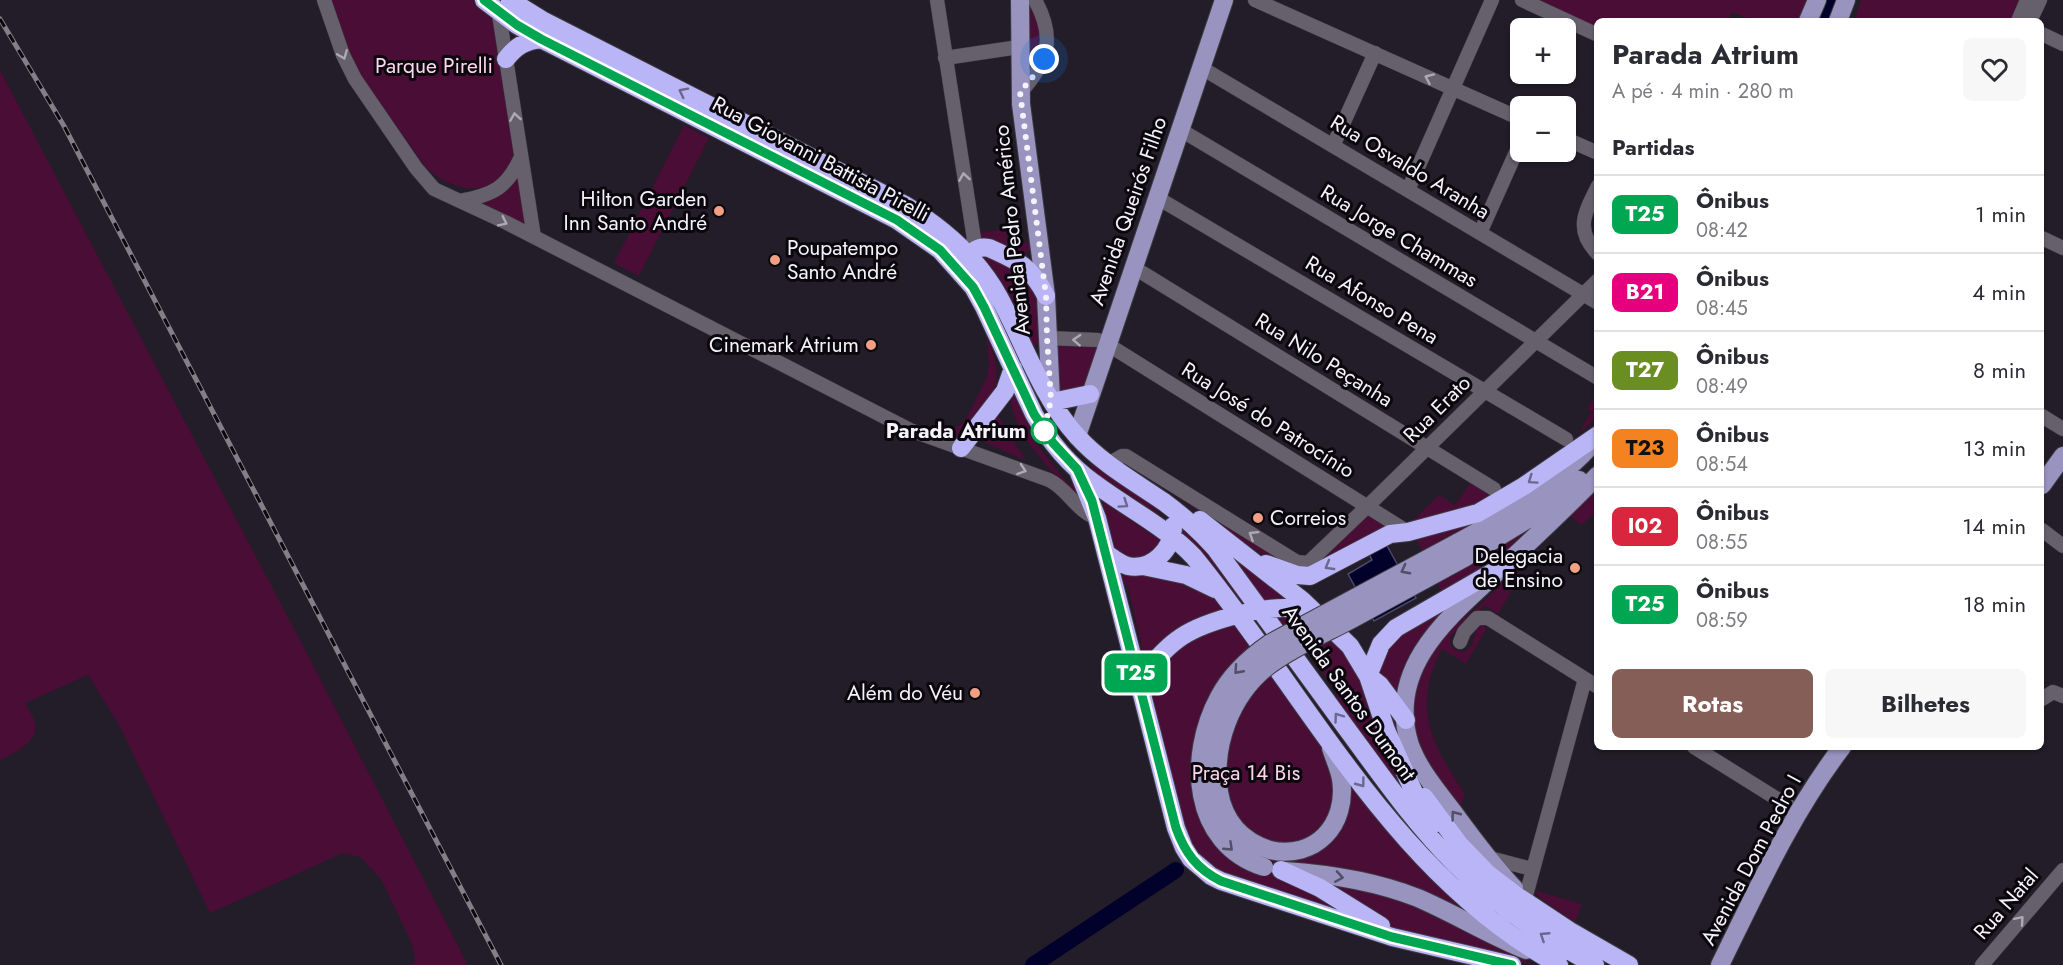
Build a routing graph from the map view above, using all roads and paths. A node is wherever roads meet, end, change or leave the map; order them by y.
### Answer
1 (324, 0) edge
2 (484, 0) edge
3 (937, 0) edge
4 (1020, 0) edge
5 (1035, 0) edge
6 (1224, 0) edge
7 (1255, 0) edge
8 (1492, 0) edge
9 (1522, 0) edge
10 (1817, 0) edge
11 (1846, 0) edge
12 (2027, 0) edge
13 (2040, 0) edge
14 (504, 3) edge
15 (1809, 18) edge
16 (1839, 18) edge
17 (2019, 18) edge
18 (2031, 18) edge
19 (1594, 33) edge
20 (2044, 35) edge
21 (541, 39) junction
22 (2063, 44) edge
23 (1019, 47) junction
24 (1375, 53) junction
25 (945, 58) junction
26 (506, 59) junction
27 (1200, 67) junction
28 (1453, 89) junction
29 (1020, 92) junction
30 (1510, 114) edge
31 (1179, 129) junction
32 (1576, 143) edge
33 (1333, 146) junction
34 (1594, 151) edge
35 (521, 157) junction
36 (1512, 162) edge
37 (1408, 190) junction
38 (1594, 194) edge
39 (1156, 197) junction
40 (460, 201) junction
41 (1480, 233) junction
42 (534, 237) junction
43 (2044, 239) edge
44 (1039, 241) junction
45 (2063, 248) edge
46 (1594, 249) edge
47 (1018, 261) junction
48 (965, 264) junction
49 (1133, 267) junction
50 (1594, 283) edge
51 (1583, 294) junction
52 (1046, 296) junction
53 (1594, 301) edge
54 (1047, 338) junction
55 (1535, 342) junction
56 (1107, 344) junction
57 (1013, 368) junction
58 (1594, 376) edge
59 (1485, 391) junction
60 (1090, 394) junction
61 (1052, 401) junction
62 (2044, 417) edge
63 (2063, 429) edge
64 (1077, 436) junction
65 (1566, 439) dead end
66 (1594, 440) edge
67 (1594, 442) edge
68 (961, 448) junction
69 (1427, 448) junction
70 (2063, 456) edge
71 (1108, 464) junction
72 (1594, 468) edge
73 (1077, 469) junction
74 (1594, 479) edge
75 (2044, 482) edge
76 (1494, 489) dead end
77 (1167, 504) junction
78 (1368, 507) junction
79 (1097, 518) junction
80 (1408, 532) junction
81 (2044, 532) edge
82 (1173, 537) junction
83 (2063, 546) edge
84 (1460, 551) junction
85 (1107, 554) junction
86 (1248, 556) junction
87 (1505, 565) junction
88 (1143, 567) junction
89 (1222, 594) junction
90 (1261, 611) junction
91 (1318, 615) junction
92 (1238, 616) junction
93 (1460, 642) dead end
94 (1368, 676) junction
95 (1585, 679) junction
96 (1138, 680) junction
97 (1594, 685) edge
98 (2063, 696) edge
99 (2044, 698) edge
100 (1406, 720) junction
101 (1326, 736) junction
102 (1703, 750) edge
103 (1840, 750) edge
104 (1407, 774) junction
105 (1798, 812) junction
106 (1438, 846) junction
107 (1486, 857) junction
108 (1271, 862) junction
109 (1532, 869) junction
110 (2063, 870) edge
111 (1530, 903) junction
112 (1419, 943) junction
113 (1552, 961) edge
114 (1512, 965) edge
115 (1595, 965) edge
116 (1629, 965) edge
117 (1720, 965) edge
118 (1982, 965) edge

1 -> 40 street
2 - 14 highway, Rua Giovanni Battista Pirelli
3 - 25 street
4 - 23 main road, Avenida Pedro Américo
5 - 29 street
6 - 27 main road, Avenida Queirós Filho
7 - 24 street
8 - 28 street
9 - 19 street
10 - 15 main road
11 - 16 main road
12 - 17 street
13 - 18 street
14 - 21 highway, Rua Giovanni Battista Pirelli
14 - 26 street
48 -> 14 highway, Rua Giovanni Battista Pirelli
20 - 22 street
21 - 26 highway
21 - 48 highway, Rua Giovanni Battista Pirelli
23 - 25 street
23 - 29 main road, Avenida Pedro Américo
28 -> 24 street
24 - 33 street
48 -> 25 street
35 -> 26 street
27 - 31 main road, Avenida Queirós Filho
27 - 33 street, Rua Osvaldo Aranha
28 - 30 street
28 - 37 street
29 - 44 main road, Avenida Pedro Américo
31 - 39 main road, Avenida Queirós Filho
31 - 55 street, Rua Jorge Chammas
32 - 34 street
33 - 37 street, Rua Osvaldo Aranha
35 - 40 street
35 - 42 street
36 - 41 street
37 - 41 street, Rua Osvaldo Aranha
38 - 46 street
39 - 49 main road, Avenida Queirós Filho
39 - 59 street, Rua Afonso Pena
40 -> 42 street
41 - 51 street, Rua Osvaldo Aranha
42 - 68 street
43 - 45 street
44 - 47 main road
44 - 52 main road, Avenida Pedro Américo
47 - 48 highway
47 - 52 highway
48 - 57 highway, Rua Giovanni Battista Pirelli
48 - 61 highway, Rua Giovanni Battista Pirelli
49 - 56 main road, Avenida Queirós Filho
49 - 69 street, Rua Nilo Peçanha
50 - 51 street, Rua Erato
51 - 53 street, Rua Osvaldo Aranha
51 - 55 street, Rua Erato
52 - 54 main road, Avenida Pedro Américo
56 -> 54 street
54 - 61 main road, Avenida Pedro Américo
55 - 58 street, Rua Jorge Chammas
55 - 59 street, Rua Erato
56 - 60 main road, Avenida Queirós Filho
56 - 78 street, Rua José do Patrocínio
57 - 68 highway
57 - 73 highway, Rua Giovanni Battista Pirelli
59 - 65 street, Rua Afonso Pena
59 - 69 street, Rua Erato
60 - 61 highway
60 - 64 main road, Avenida Queirós Filho
61 - 64 highway, Rua Giovanni Battista Pirelli
62 - 63 street
64 - 71 highway, Avenida Santos Dumont
64 - 73 highway
66 -> 80 highway
67 - 84 main road
68 -> 79 street
69 - 76 street, Rua Nilo Peçanha
69 - 78 street, Rua Erato
70 - 75 main road
71 - 77 highway, Avenida Santos Dumont
78 -> 71 street, Rua Erato
72 - 84 main road
73 - 79 highway
73 -> 82 highway, Avenida Santos Dumont
74 - 87 main road
77 - 82 highway
77 - 86 highway
77 - 90 highway, Avenida Santos Dumont
78 - 80 street, Rua José do Patrocínio
79 - 85 highway
80 -> 86 highway
81 - 83 street
82 - 88 highway
82 - 89 highway, Avenida Santos Dumont
84 - 108 main road, bridge
85 - 88 highway
85 - 96 highway
86 - 91 highway
87 - 94 highway
87 - 100 main road
88 - 89 highway
89 - 92 highway, Avenida Santos Dumont
90 - 91 highway
90 - 92 highway
106 -> 90 highway, Avenida Santos Dumont
91 - 94 highway
92 - 96 highway
92 - 101 highway, Avenida Santos Dumont
93 - 95 street
94 - 100 highway
94 - 104 highway
95 - 97 street
95 - 109 street
96 - 112 highway
98 - 99 street
107 -> 100 main road
101 - 108 main road
101 -> 113 highway, Avenida Santos Dumont
102 - 105 street
103 - 105 main road, Avenida Dom Pedro I
104 - 106 highway
104 - 111 highway
105 - 117 main road, Avenida Dom Pedro I
115 -> 106 highway, Avenida Santos Dumont
107 - 109 street
107 - 111 main road
108 - 112 highway
108 -> 113 main road
109 - 111 street
118 -> 110 street, Rua Natal
111 - 116 highway
112 - 114 highway

